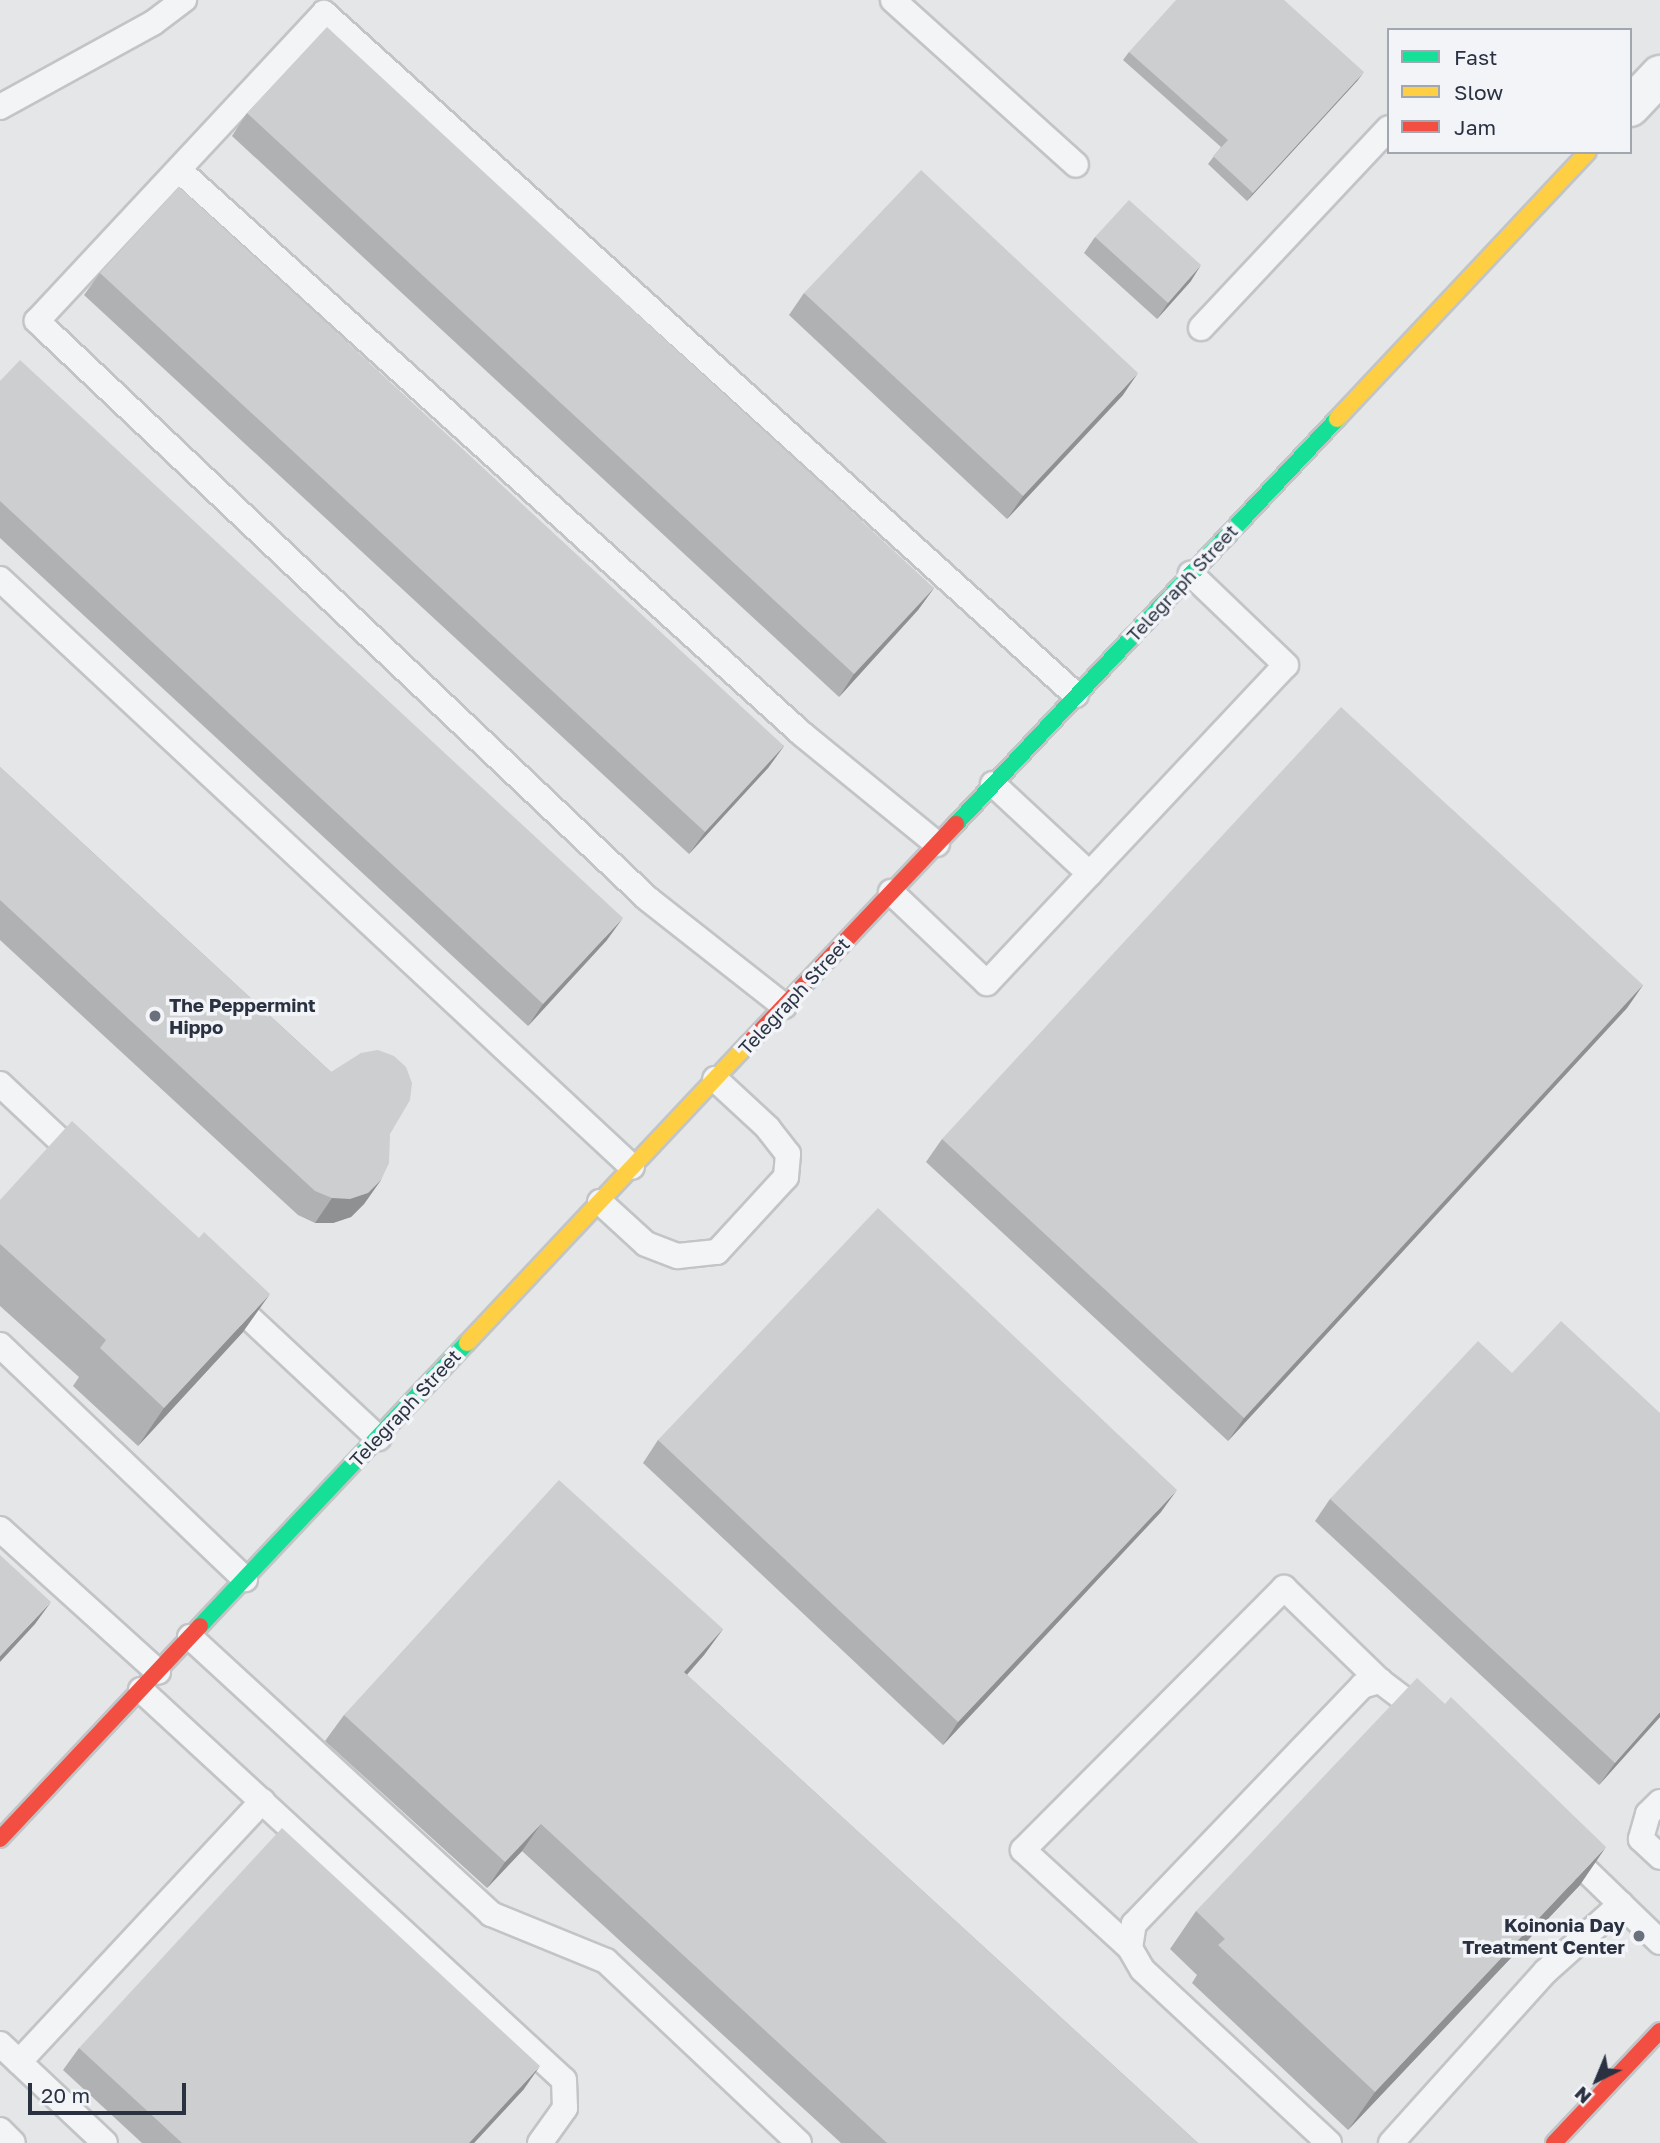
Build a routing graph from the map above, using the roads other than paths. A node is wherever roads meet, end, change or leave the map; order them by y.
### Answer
1 (184, 0) edge
2 (893, 0) edge
3 (1660, 75) edge
4 (1632, 105) edge
5 (0, 107) edge
6 (1387, 130) edge
7 (1582, 154) edge
8 (1076, 166) dead end
9 (179, 170) junction
10 (1201, 328) dead end
11 (1191, 574) junction
12 (0, 579) edge
13 (1076, 695) junction
14 (993, 784) junction
15 (937, 844) junction
16 (1090, 874) junction
17 (891, 892) junction
18 (784, 1006) junction
19 (715, 1079) junction
20 (0, 1084) edge
21 (632, 1167) junction
22 (102, 1180) edge
23 (600, 1202) junction
24 (204, 1275) edge
25 (0, 1345) edge
26 (378, 1438) junction
27 (0, 1529) edge
28 (245, 1579) junction
29 (190, 1637) junction
30 (149, 1681) junction
31 (1380, 1681) junction
32 (1446, 1735) edge
33 (262, 1801) junction
34 (1660, 1802) edge
35 (1551, 1836) edge
36 (0, 1839) edge
37 (1660, 1857) edge
38 (1621, 1904) junction
39 (1660, 1942) edge
40 (1130, 1948) junction
41 (1660, 2031) edge
42 (0, 2044) edge
43 (19, 2062) junction
44 (0, 2130) edge
45 (13, 2143) edge
46 (105, 2143) edge
47 (540, 2143) edge
48 (799, 2143) edge
49 (1329, 2143) edge
50 (1391, 2143) edge
51 (1554, 2143) edge

1 - 5 lane
2 - 8 lane
3 - 4 street
6 - 10 lane
7 - 11 street, Telegraph Street
9 - 13 lane
9 - 15 lane
9 - 18 lane
11 - 13 street, Telegraph Street
11 - 16 lane
12 - 21 lane
13 - 14 street, Telegraph Street
14 - 15 street, Telegraph Street
14 - 16 lane
15 - 17 street, Telegraph Street
16 - 17 lane
17 - 18 street, Telegraph Street
18 - 19 street, Telegraph Street
19 - 21 street, Telegraph Street
19 - 23 lane
20 - 22 lane
21 - 23 street, Telegraph Street
23 - 26 street, Telegraph Street
24 - 26 lane
25 - 28 lane
26 - 28 street, Telegraph Street
27 - 30 lane
28 - 29 street, Telegraph Street
29 - 30 street, Telegraph Street
29 - 48 lane
30 - 33 lane
30 - 36 street, Telegraph Street
31 - 32 lane
31 - 40 lane
31 - 40 lane
33 - 43 lane
33 - 47 lane
34 - 37 lane
35 - 38 lane
38 - 39 lane
38 - 50 lane
40 - 49 lane
41 - 51 street
42 - 43 lane
43 - 46 lane
44 - 45 lane

